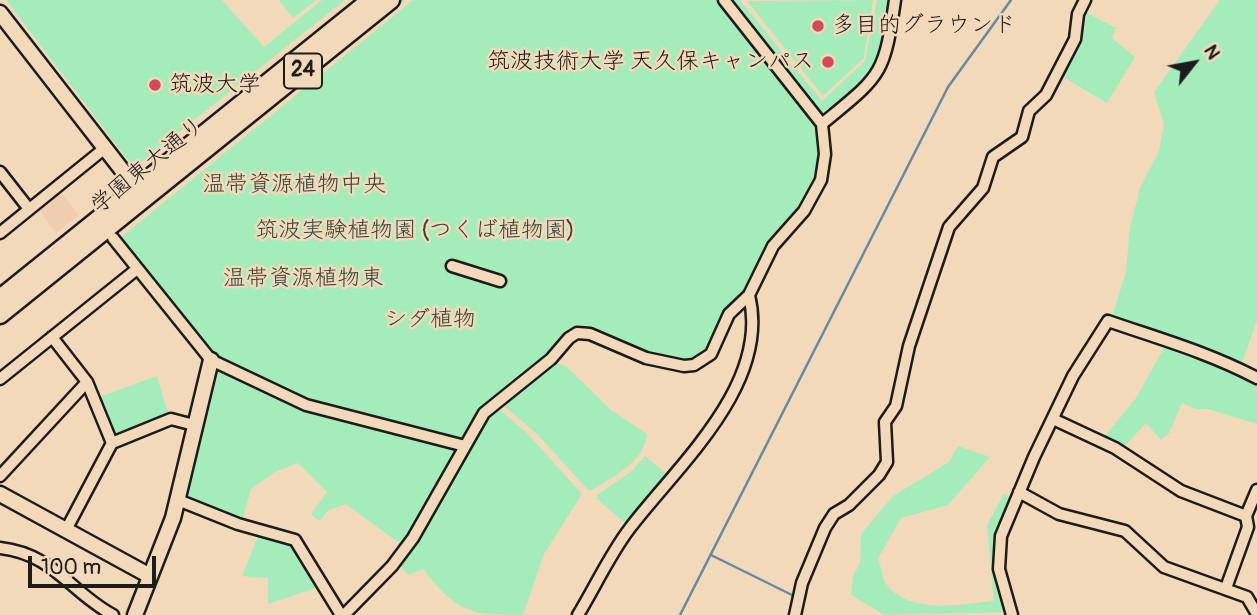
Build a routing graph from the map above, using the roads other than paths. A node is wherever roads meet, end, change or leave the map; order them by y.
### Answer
1 (370, 0) edge
2 (390, 0) edge
3 (724, 0) edge
4 (895, 0) edge
5 (1085, 0) edge
6 (0, 13) edge
7 (822, 124) junction
8 (105, 148) junction
9 (0, 173) edge
10 (141, 194) junction
11 (29, 209) junction
12 (0, 233) edge
13 (113, 238) dead end
14 (452, 266) dead end
15 (137, 269) junction
16 (500, 281) dead end
17 (749, 295) junction
18 (0, 298) edge
19 (0, 315) edge
20 (52, 337) junction
21 (211, 360) junction
22 (1257, 378) edge
23 (0, 379) edge
24 (87, 382) junction
25 (1053, 419) junction
26 (194, 425) junction
27 (112, 443) junction
28 (465, 446) junction
29 (0, 476) edge
30 (1257, 490) edge
31 (1020, 492) junction
32 (0, 494) edge
33 (178, 500) junction
34 (1246, 516) junction
35 (66, 530) junction
36 (0, 548) edge
37 (150, 576) junction
38 (1226, 588) junction
39 (1257, 614) edge
40 (113, 615) edge
41 (135, 615) edge
42 (342, 615) edge
43 (578, 615) edge
44 (795, 615) edge
45 (1012, 615) edge

1 - 10 main road, 学園東大通り / 24
2 - 10 main road, 学園東大通り / 24
3 - 7 street
4 - 7 street
5 - 44 street
6 - 8 street
7 - 17 street
8 - 10 street
8 - 11 street
9 - 11 street
10 - 18 main road, 学園東大通り / 24
10 - 19 main road, 学園東大通り / 24
11 - 12 street
13 - 15 street
14 - 16 street
15 - 20 street
15 - 21 street
17 - 28 street
17 - 43 street
20 - 23 street
20 - 24 street
21 - 26 street
21 - 28 street
22 - 25 street
24 - 27 street
24 - 29 street
25 - 31 street
25 - 34 street
26 - 27 street
26 - 33 street
27 - 35 street
28 - 42 street
30 - 34 street
31 - 38 street
31 - 45 street
32 - 35 street
33 - 37 street
33 - 42 street
34 - 38 street
35 - 37 street
36 - 40 street
37 - 41 street
38 - 39 street

